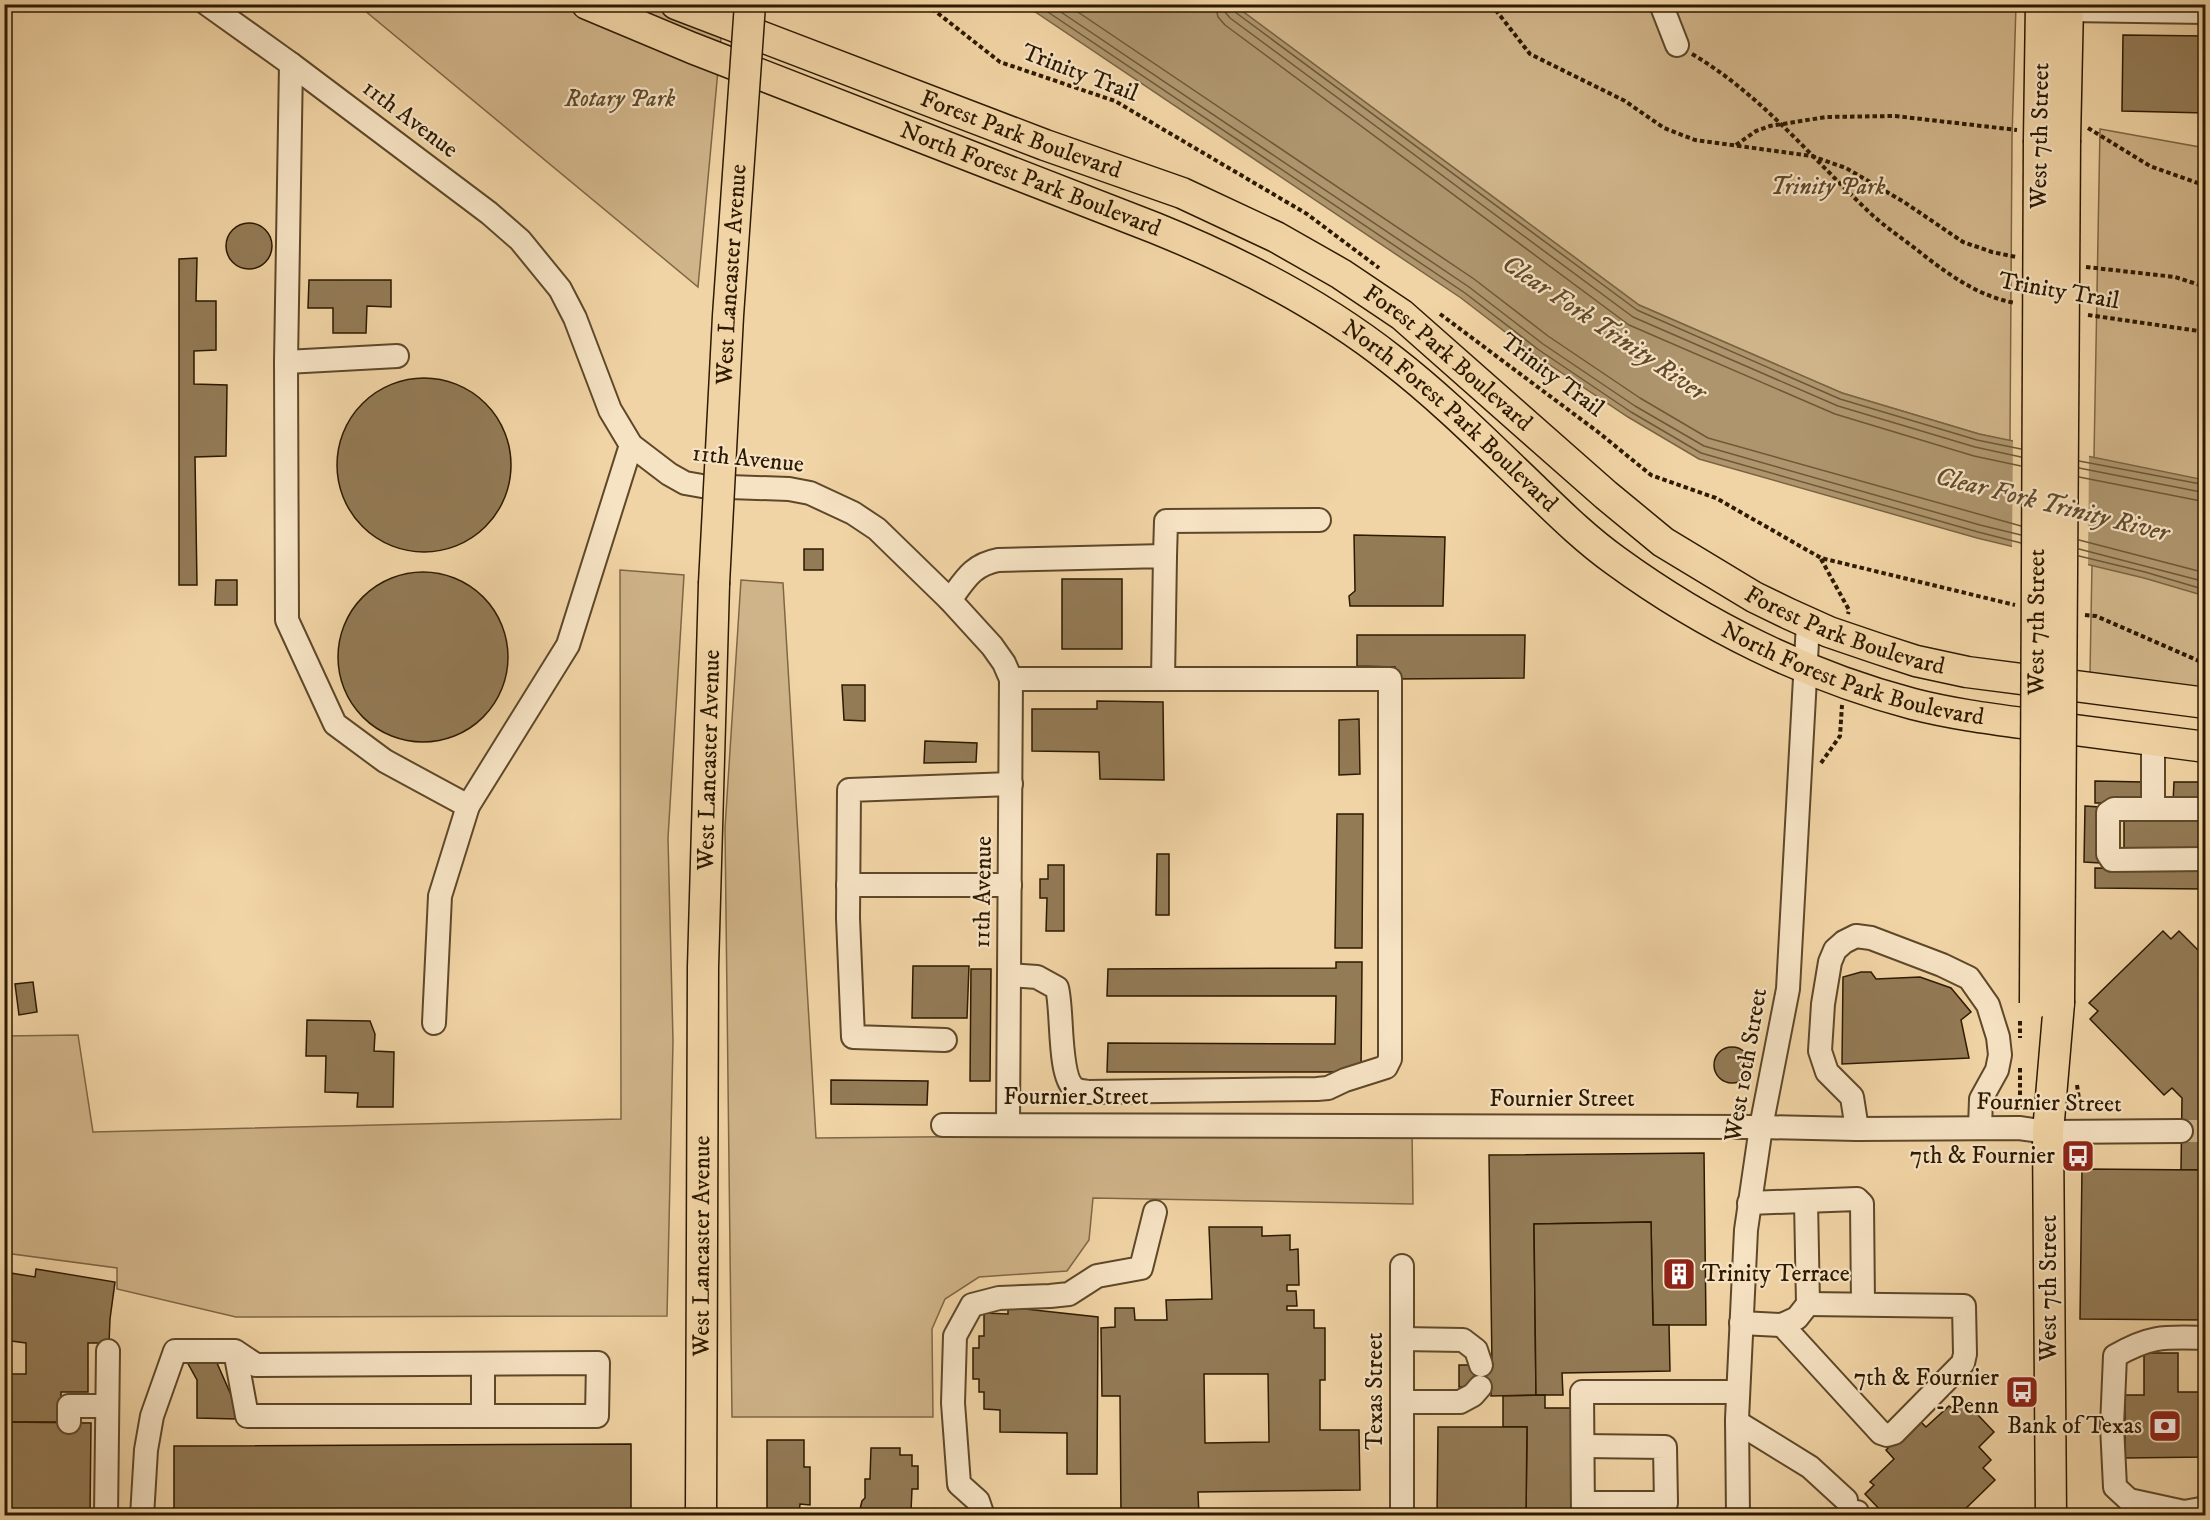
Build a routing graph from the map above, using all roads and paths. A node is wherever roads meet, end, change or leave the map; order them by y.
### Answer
1 (207, 4) edge
2 (586, 4) edge
3 (676, 4) edge
4 (750, 4) edge
5 (926, 4) edge
6 (1491, 4) edge
7 (1661, 4) edge
8 (2059, 6) edge
9 (2205, 12) edge
10 (1677, 45) joint
11 (291, 64) junction
12 (1783, 124) junction
13 (2052, 134) junction
14 (1736, 145) junction
15 (1812, 156) junction
16 (2205, 186) edge
17 (2021, 258) dead end
18 (2085, 267) dead end
19 (1382, 271) dead end
20 (2205, 287) edge
21 (2021, 304) dead end
22 (1439, 313) dead end
23 (2087, 315) dead end
24 (2205, 332) edge
25 (397, 356) dead end
26 (286, 362) junction
27 (631, 445) junction
28 (1318, 520) dead end
29 (1165, 556) junction
30 (1821, 558) junction
31 (950, 600) junction
32 (2016, 605) dead end
33 (2085, 615) dead end
34 (1848, 617) dead end
35 (1808, 623) junction
36 (2205, 664) edge
37 (1805, 667) junction
38 (1011, 679) junction
39 (1163, 679) junction
40 (2205, 703) edge
41 (2159, 741) junction
42 (2205, 747) edge
43 (1011, 784) junction
44 (468, 806) junction
45 (2159, 808) junction
46 (2205, 809) edge
47 (2205, 859) edge
48 (848, 885) junction
49 (1010, 885) junction
50 (1009, 975) junction
51 (434, 1023) dead end
52 (945, 1040) dead end
53 (1008, 1124) junction
54 (943, 1125) dead end
55 (1761, 1126) junction
56 (1980, 1128) junction
57 (1857, 1129) junction
58 (2181, 1131) tunnel mouth
59 (2048, 1132) junction
60 (1806, 1200) junction
61 (1749, 1203) junction
62 (1155, 1212) dead end
63 (1402, 1266) dead end
64 (1808, 1304) junction
65 (1863, 1304) junction
66 (1741, 1323) junction
67 (1782, 1325) junction
68 (2205, 1338) edge
69 (1402, 1339) junction
70 (108, 1351) dead end
71 (235, 1351) junction
72 (483, 1364) junction
73 (1738, 1392) junction
74 (1402, 1402) junction
75 (107, 1406) junction
76 (483, 1416) junction
77 (69, 1422) dead end
78 (1737, 1422) junction
79 (1583, 1446) junction
80 (1583, 1509) edge
81 (1734, 1509) edge
82 (1854, 1509) edge
83 (2191, 1512) edge
84 (106, 1515) edge
85 (142, 1515) edge
86 (702, 1515) edge
87 (983, 1515) edge
88 (1402, 1515) edge
89 (2051, 1515) edge

1 - 11 street, 11th Avenue
2 - 37 main road, North Forest Park Boulevard
3 - 35 main road, Forest Park Boulevard
4 - 86 main road, West Lancaster Avenue, bridge
5 - 19 path, Trinity Trail
6 - 14 path, Trinity Trail
7 - 10 street
8 - 9 street
8 - 13 main road, West 7th Street
10 - 12 path, Trinity Trail
11 - 26 street
11 - 27 street, 11th Avenue
12 - 13 path
12 - 14 path
12 - 15 path, Trinity Trail
13 - 16 path
13 - 59 main road, West 7th Street, bridge
14 - 15 path, Trinity Trail
15 - 17 path, Trinity Trail
15 - 21 path, Trinity Trail
18 - 20 path, Trinity Trail
22 - 30 path, Trinity Trail
23 - 24 path, Trinity Trail
25 - 26 street
26 - 44 street
27 - 31 street, 11th Avenue
27 - 44 street
28 - 29 street
29 - 31 street
29 - 39 street
30 - 32 path, Trinity Trail
30 - 34 path
31 - 38 street, 11th Avenue
33 - 36 path
35 - 37 street, West 10th Street
35 - 40 main road, Forest Park Boulevard
37 - 41 main road, North Forest Park Boulevard
37 - 55 street, West 10th Street
38 - 39 street
38 - 43 street, 11th Avenue
39 - 50 street
41 - 42 main road, North Forest Park Boulevard
41 - 45 street
43 - 48 street
43 - 49 street, 11th Avenue
44 - 51 street
45 - 46 street
45 - 47 street
48 - 49 street
48 - 52 street
49 - 50 street, 11th Avenue
50 - 53 street, 11th Avenue
53 - 54 street, Fournier Street
53 - 55 street, Fournier Street
55 - 57 street, Fournier Street
55 - 61 street, West 10th Street
56 - 57 street, Fournier Street
56 - 57 street
56 - 59 street, Fournier Street
58 - 59 street, Fournier Street
59 - 89 main road, West 7th Street
60 - 61 street
60 - 64 street
60 - 65 street
61 - 66 street, West 10th Street
62 - 87 street
63 - 69 street, Texas Street
64 - 65 street
64 - 67 street
65 - 67 street
66 - 67 street
66 - 73 street, West 10th Street
68 - 83 street
69 - 74 street, Texas Street
69 - 74 street
70 - 75 street
71 - 72 street
71 - 76 street
71 - 85 street
72 - 76 street
72 - 76 street
73 - 78 street, West 10th Street
73 - 79 street
74 - 88 street, Texas Street
75 - 77 street
75 - 84 street
78 - 81 street, West 10th Street
78 - 82 street
79 - 80 street
79 - 80 street

